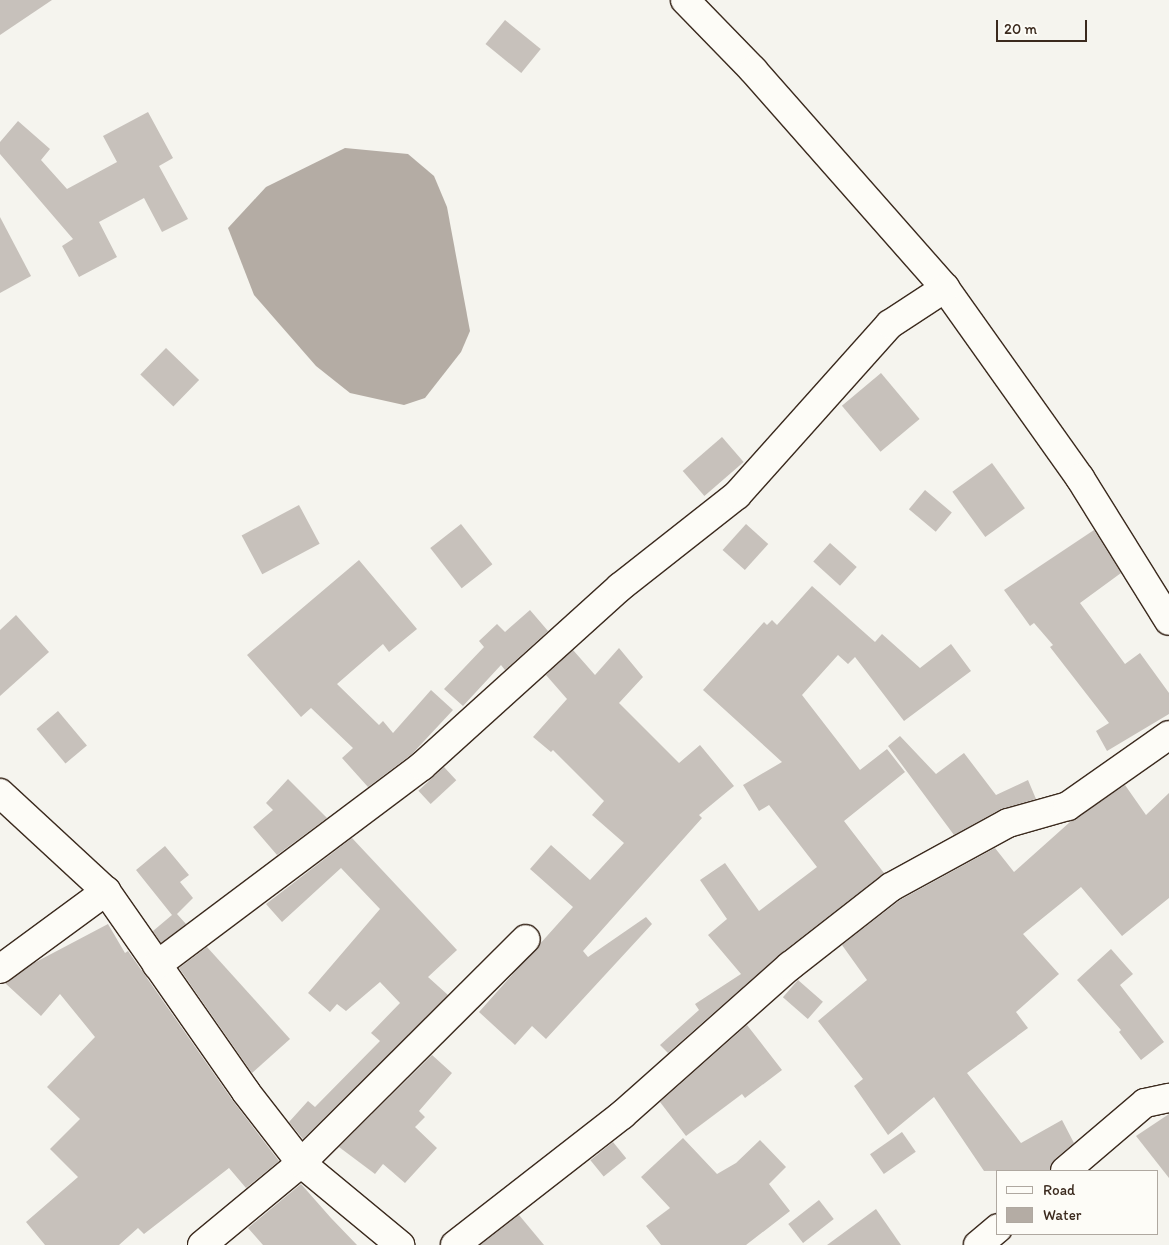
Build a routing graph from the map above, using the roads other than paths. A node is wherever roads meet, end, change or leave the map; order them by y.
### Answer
1 (685, 0) edge
2 (944, 288) junction
3 (1166, 611) edge
4 (1169, 736) edge
5 (0, 793) edge
6 (106, 892) junction
7 (526, 939) dead end
8 (157, 966) junction
9 (0, 969) edge
10 (1169, 1098) edge
11 (301, 1163) junction
12 (1066, 1170) edge
13 (996, 1230) edge
14 (202, 1245) edge
15 (400, 1245) edge
16 (455, 1245) edge
17 (978, 1245) edge

1 - 2 street
2 - 3 street
2 - 8 street
4 - 16 street
5 - 6 street
6 - 8 street
6 - 9 street
7 - 11 street
8 - 11 street
10 - 12 street
11 - 14 street
11 - 15 street
13 - 17 street

